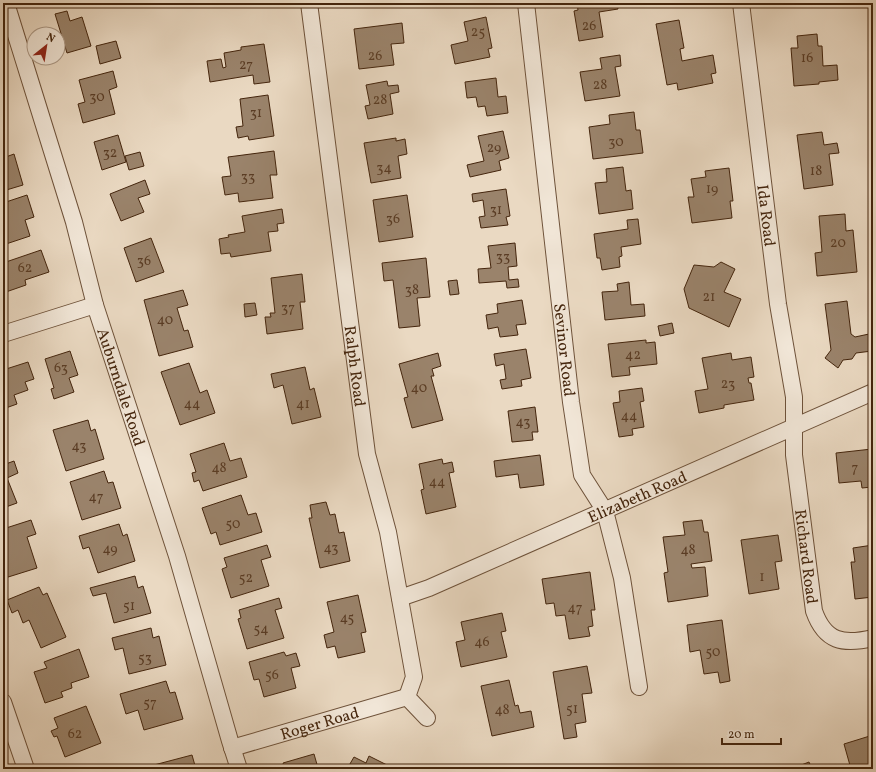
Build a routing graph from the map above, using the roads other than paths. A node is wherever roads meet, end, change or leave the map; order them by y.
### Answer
1 (6, 3) edge
2 (309, 3) edge
3 (526, 3) edge
4 (741, 3) edge
5 (95, 305) junction
6 (3, 334) edge
7 (873, 392) edge
8 (794, 428) junction
9 (605, 511) junction
10 (400, 598) junction
11 (873, 638) edge
12 (639, 687) dead end
13 (407, 697) junction
14 (3, 702) edge
15 (427, 718) dead end
16 (232, 748) junction
17 (26, 769) edge
18 (240, 769) edge

1 - 5 street, Auburndale Road
2 - 10 street, Ralph Road
3 - 9 street, Sevinor Road
4 - 8 street, Ida Road
5 - 6 street
5 - 16 street, Auburndale Road
7 - 8 street, Elizabeth Road
8 - 9 street, Elizabeth Road
8 - 11 street, Richard Road
9 - 10 street, Elizabeth Road
9 - 12 street, Sevinor Road
10 - 13 street, Ralph Road
13 - 15 street
13 - 16 street, Roger Road
14 - 17 street
16 - 18 street, Auburndale Road

